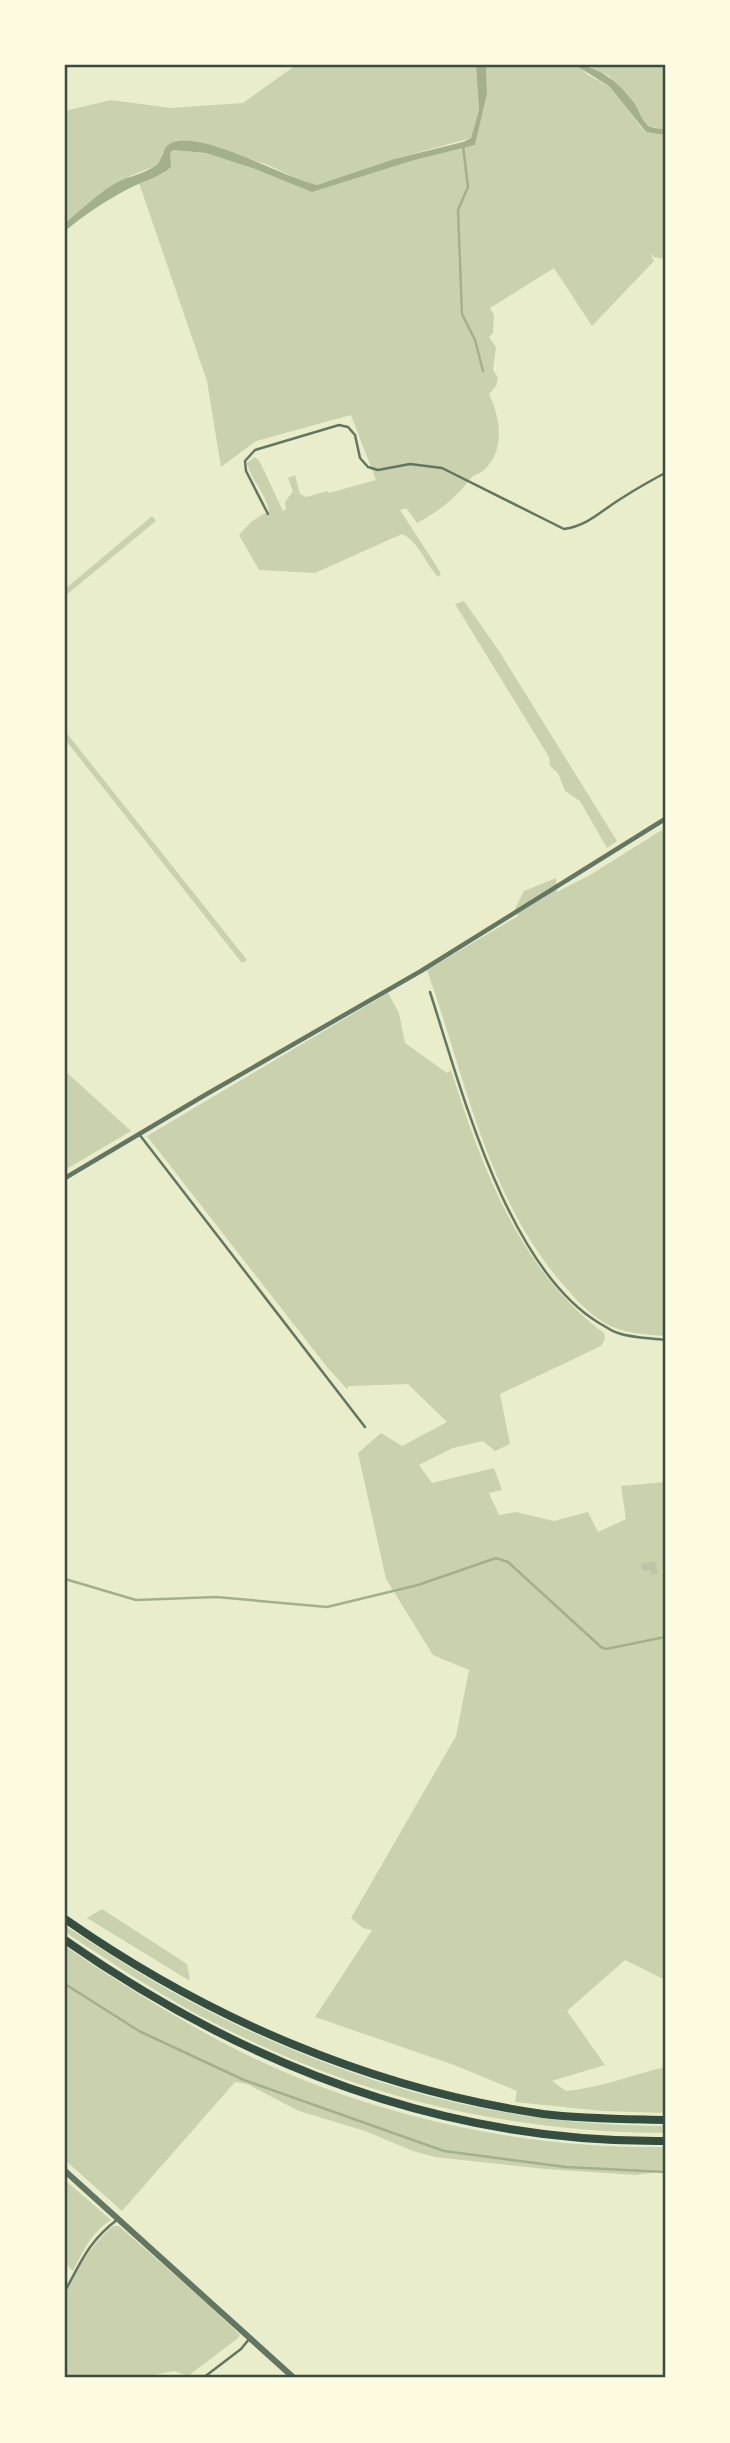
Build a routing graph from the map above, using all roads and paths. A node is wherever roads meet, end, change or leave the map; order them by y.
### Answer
1 (665, 473) edge
2 (268, 514) dead end
3 (665, 819) edge
4 (430, 992) dead end
5 (139, 1134) junction
6 (65, 1178) edge
7 (665, 1340) edge
8 (365, 1427) dead end
9 (65, 1919) edge
10 (65, 1940) edge
11 (665, 2120) edge
12 (665, 2141) edge
13 (65, 2172) edge
14 (118, 2219) junction
15 (65, 2291) edge
16 (250, 2338) junction
17 (203, 2378) edge
18 (294, 2378) edge

1 - 2 lane
3 - 5 street
4 - 7 lane
5 - 6 street
5 - 8 lane
9 - 11 highway
10 - 12 highway
13 - 14 street
14 - 15 lane
14 - 16 street
16 - 17 lane
16 - 18 street

